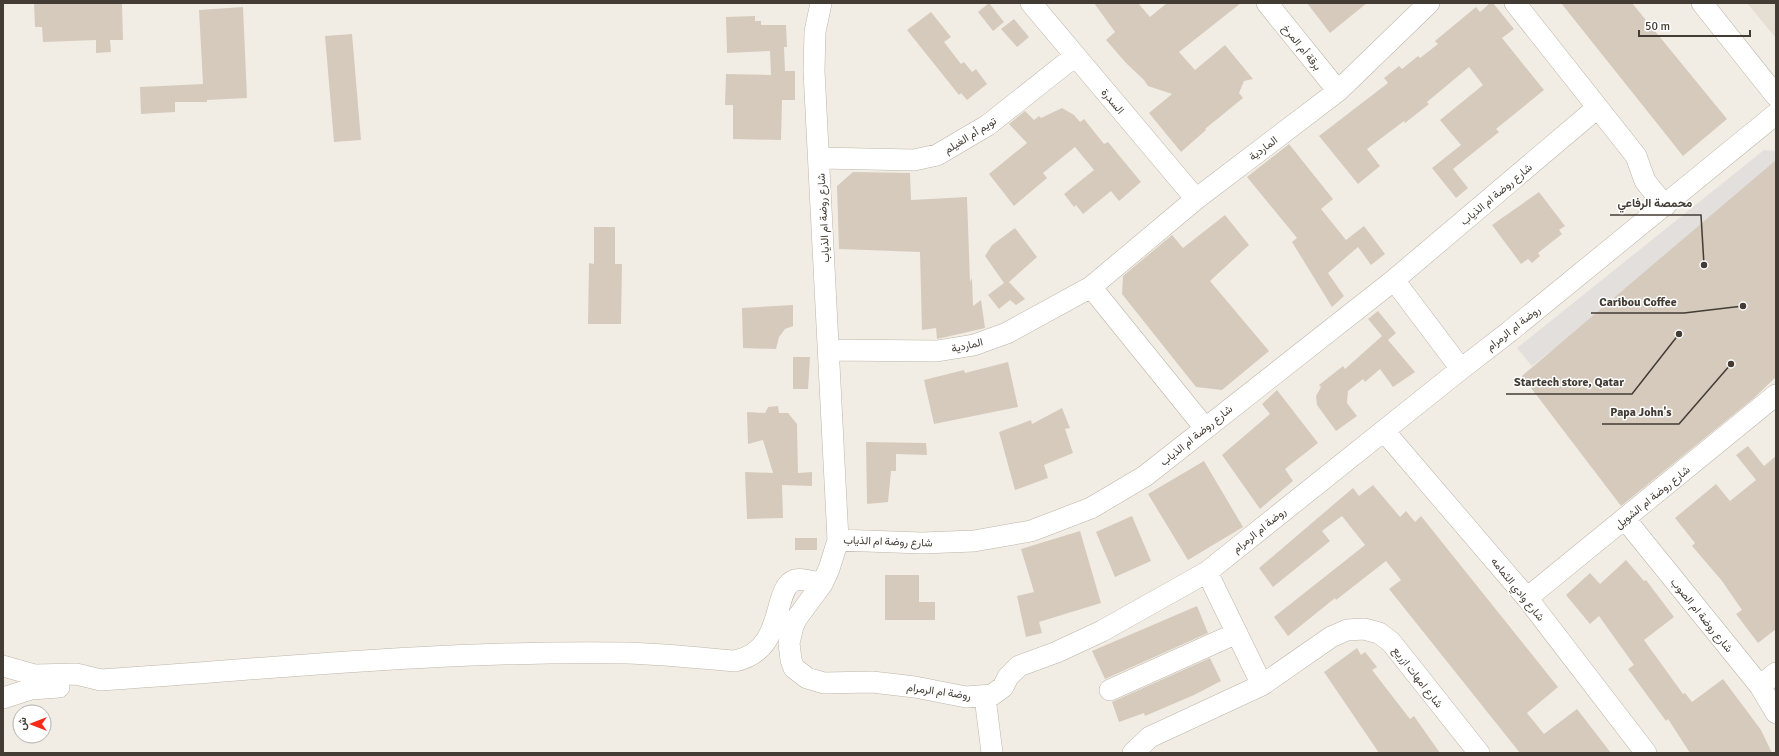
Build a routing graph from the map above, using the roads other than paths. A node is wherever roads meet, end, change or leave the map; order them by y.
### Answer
1 (821, 3) edge
2 (1031, 3) edge
3 (1267, 3) edge
4 (1429, 3) edge
5 (1515, 3) edge
6 (1702, 3) edge
7 (1075, 56) junction
8 (1338, 91) junction
9 (1776, 96) edge
10 (1597, 108) junction
11 (1776, 114) edge
12 (820, 158) junction
13 (1196, 198) junction
14 (1665, 206) junction
15 (1394, 280) junction
16 (1091, 287) junction
17 (829, 350) junction
18 (1461, 369) junction
19 (1776, 395) edge
20 (1205, 428) junction
21 (1384, 431) junction
22 (1625, 519) junction
23 (838, 540) junction
24 (1207, 572) junction
25 (822, 584) junction
26 (1527, 598) junction
27 (1237, 633) junction
28 (3, 666) edge
29 (1776, 673) edge
30 (101, 680) junction
31 (1262, 686) junction
32 (1760, 686) junction
33 (1110, 690) dead end
34 (985, 697) junction
35 (3, 698) edge
36 (1776, 713) edge
37 (992, 753) edge
38 (1132, 753) edge
39 (1479, 753) edge
40 (1646, 753) edge

1 - 12 street, شارع روضة ام الذياب
2 - 7 street, السدرة
3 - 8 street, برقة أم المرخ
4 - 8 street, الماردية
5 - 10 street
6 - 9 street
7 - 12 street, تويم أم الغيلم
7 - 13 street, السدرة
8 - 13 street, الماردية
10 - 14 street
10 - 15 street, شارع روضة ام الذياب
11 - 14 street, روضة ام الرمرام
12 - 17 street, شارع روضة ام الذياب
13 - 16 street, الماردية
14 - 18 street, روضة ام الرمرام
15 - 18 street
15 - 20 street, شارع روضة ام الذياب
16 - 17 street, الماردية
16 - 20 street
17 - 23 street, شارع روضة ام الذياب
18 - 21 street, روضة ام الرمرام
19 - 22 street, شارع روضة ام الشويل
20 - 23 street, شارع روضة ام الذياب
21 - 24 street, روضة ام الرمرام
21 - 26 street, شارع وادي الثمامه
22 - 26 street, شارع روضة ام الشويل
22 - 32 street, شارع روضة ام الصوب
23 - 25 street, روضة ام الرمرام
24 - 27 street
24 - 34 street, روضة ام الرمرام
25 - 30 street
25 - 34 street, روضة ام الرمرام
26 - 40 street, شارع وادي الثمامه
27 - 31 street
27 - 33 street
28 - 30 street
29 - 32 street
30 - 35 street
31 - 38 street, شارع امهات ازريع
31 - 39 street, شارع امهات ازريع
32 - 36 street, شارع روضة ام الصوب
34 - 37 street

